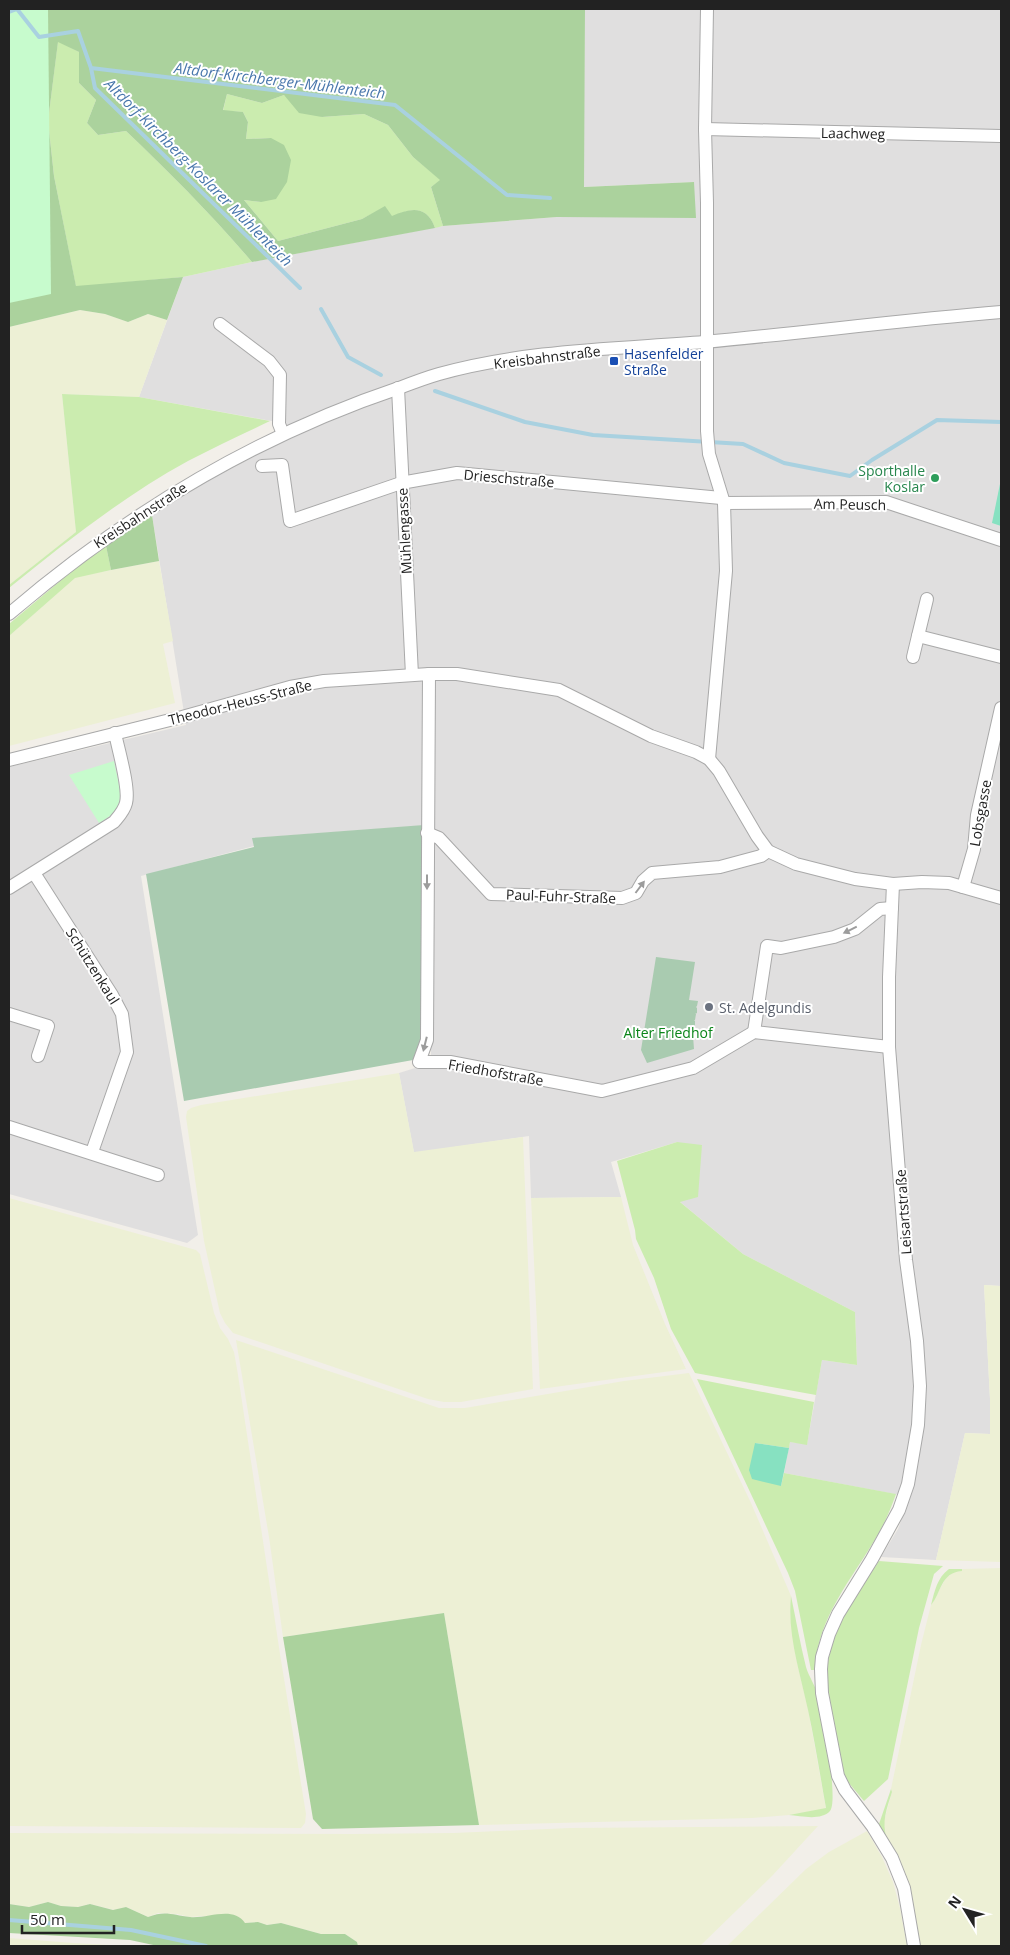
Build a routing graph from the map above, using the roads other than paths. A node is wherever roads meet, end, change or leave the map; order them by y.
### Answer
1 (707, 9) edge
2 (704, 129) junction
3 (1001, 136) edge
4 (1001, 312) edge
5 (220, 324) dead end
6 (707, 341) junction
7 (398, 388) junction
8 (283, 434) junction
9 (262, 466) dead end
10 (401, 483) junction
11 (722, 500) junction
12 (1001, 540) edge
13 (928, 599) dead end
14 (9, 614) edge
15 (918, 636) junction
16 (913, 657) dead end
17 (1001, 657) edge
18 (429, 674) junction
19 (412, 675) junction
20 (1001, 708) edge
21 (115, 733) junction
22 (709, 759) junction
23 (9, 760) edge
24 (427, 833) junction
25 (768, 851) junction
26 (34, 873) junction
27 (893, 884) junction
28 (963, 887) junction
29 (9, 888) edge
30 (1001, 898) edge
31 (892, 908) junction
32 (10, 1010) edge
33 (754, 1032) junction
34 (889, 1048) junction
35 (38, 1056) dead end
36 (9, 1127) edge
37 (92, 1152) junction
38 (158, 1175) dead end
39 (914, 1946) edge

1 - 2 street
2 - 3 street, Laachweg
2 - 6 street
4 - 6 street, Kreisbahnstraße
5 - 8 street
6 - 7 street, Kreisbahnstraße
6 - 11 street
7 - 8 street, Kreisbahnstraße
7 - 10 street, Mühlengasse
8 - 14 street, Kreisbahnstraße
9 - 10 street, Drieschstraße
10 - 11 street, Drieschstraße
10 - 19 street, Mühlengasse
11 - 12 street, Am Peusch
11 - 22 street
13 - 15 street
15 - 16 street
15 - 17 street
18 - 19 street, Theodor-Heuss-Straße
18 - 22 street, Theodor-Heuss-Straße
18 - 24 street, Friedhofstraße
19 - 21 street, Theodor-Heuss-Straße
20 - 28 street, Lobsgasse
21 - 23 street, Theodor-Heuss-Straße
21 - 26 street
22 - 25 street, Theodor-Heuss-Straße
24 -> 25 street, Paul-Fuhr-Straße
24 -> 33 street, Friedhofstraße
25 - 27 street
26 - 29 street
26 - 37 street, Schützenkaul
27 - 28 street
27 - 31 street, Leisartstraße
28 - 30 street
31 -> 33 street
31 - 34 street, Leisartstraße
32 - 35 street
33 - 34 street
34 - 39 street, Leisartstraße
36 - 37 street
37 - 38 street

